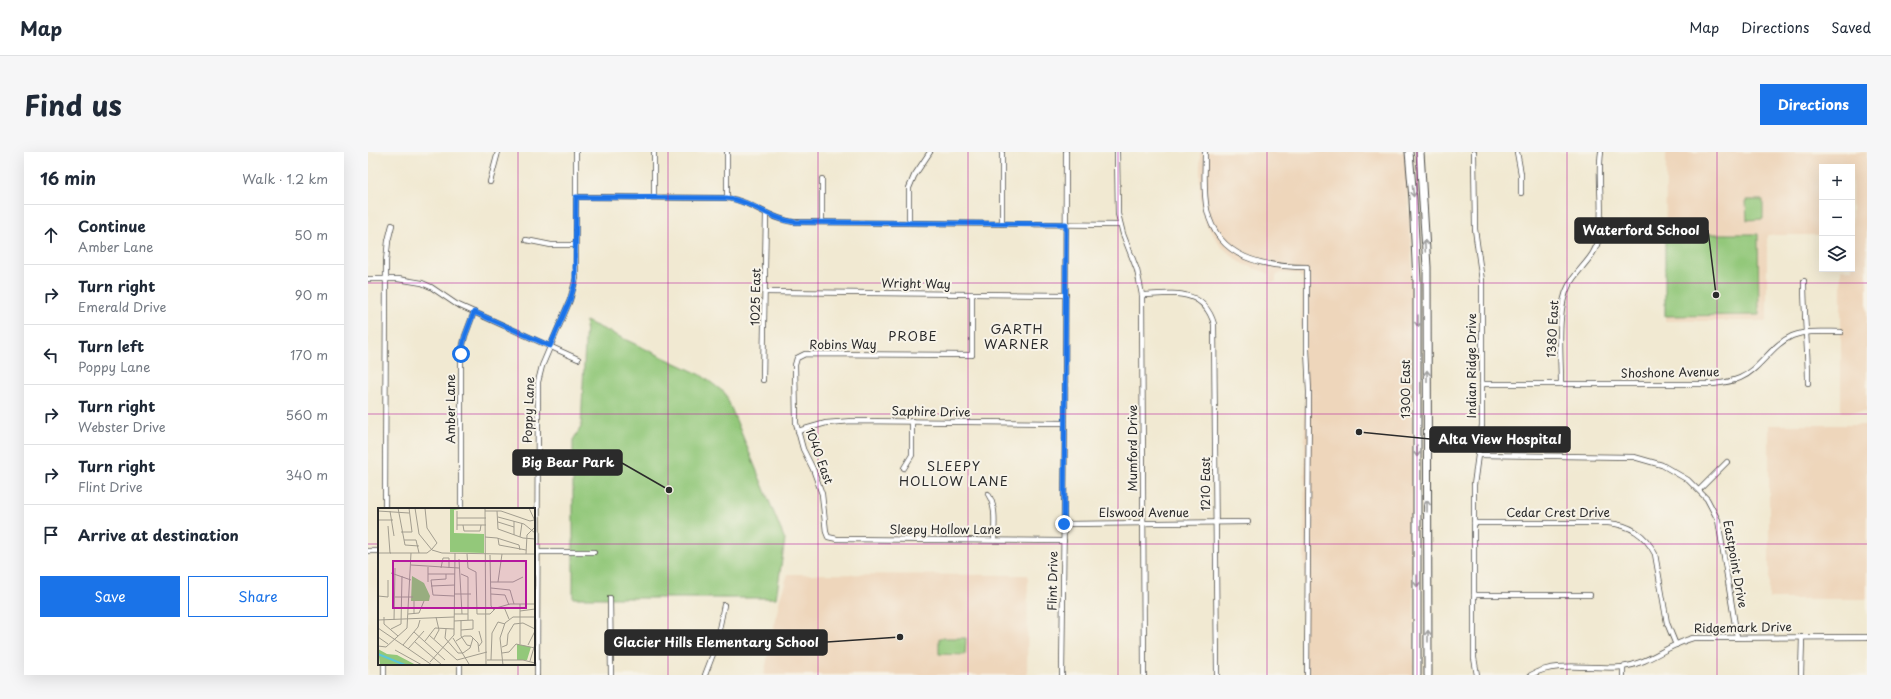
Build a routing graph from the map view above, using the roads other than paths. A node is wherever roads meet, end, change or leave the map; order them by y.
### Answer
1 (498, 152) edge
2 (576, 152) edge
3 (654, 152) edge
4 (727, 152) edge
5 (930, 152) edge
6 (1002, 152) edge
7 (1066, 152) edge
8 (1117, 152) edge
9 (1205, 152) edge
10 (1409, 152) edge
11 (1420, 152) edge
12 (1474, 152) edge
13 (1517, 152) edge
14 (1601, 152) edge
15 (822, 180) dead end
16 (490, 182) dead end
17 (1521, 193) dead end
18 (576, 197) junction
19 (654, 197) junction
20 (727, 198) junction
21 (766, 214) junction
22 (822, 222) junction
23 (909, 223) junction
24 (1002, 224) junction
25 (1066, 224) junction
26 (392, 225) dead end
27 (1120, 225) junction
28 (526, 240) dead end
29 (576, 245) junction
30 (368, 279) edge
31 (386, 279) junction
32 (1804, 281) dead end
33 (766, 292) junction
34 (972, 294) junction
35 (1066, 295) junction
36 (1142, 295) junction
37 (474, 312) junction
38 (1806, 332) junction
39 (1841, 332) dead end
40 (550, 346) junction
41 (797, 358) joint
42 (578, 359) dead end
43 (763, 380) dead end
44 (1808, 383) dead end
45 (1482, 384) junction
46 (1561, 384) junction
47 (912, 421) junction
48 (1066, 423) junction
49 (798, 432) junction
50 (1478, 455) junction
51 (1728, 462) dead end
52 (904, 468) dead end
53 (1699, 490) junction
54 (988, 494) dead end
55 (385, 508) edge
56 (461, 508) edge
57 (1216, 522) junction
58 (1248, 522) dead end
59 (1143, 523) junction
60 (1474, 523) junction
61 (1064, 524) junction
62 (828, 536) joint
63 (994, 540) junction
64 (1064, 541) junction
65 (368, 551) edge
66 (378, 552) edge
67 (536, 552) edge
68 (594, 552) dead end
69 (1474, 595) junction
70 (1590, 595) dead end
71 (610, 598) dead end
72 (724, 605) dead end
73 (610, 637) junction
74 (641, 637) dead end
75 (1737, 637) junction
76 (1867, 637) edge
77 (1802, 638) junction
78 (1676, 645) junction
79 (1623, 667) junction
80 (537, 675) edge
81 (610, 675) edge
82 (706, 675) edge
83 (1062, 675) edge
84 (1144, 675) edge
85 (1217, 675) edge
86 (1307, 675) edge
87 (1417, 675) edge
88 (1428, 675) edge
89 (1477, 675) edge
90 (1531, 675) edge
91 (1623, 675) edge
92 (1801, 675) edge

1 - 16 street
2 - 18 street, Poppy Lane
3 - 19 street
4 - 20 street
5 - 23 street
6 - 24 street
7 - 25 street, Flint Drive
8 - 27 street, Mumford Drive
9 - 86 street
10 -> 87 main road, 1300 East
88 -> 11 main road, 1300 East
12 - 45 street, Indian Ridge Drive
13 - 17 street
14 - 46 street, 1380 East
15 - 22 street
18 - 19 street
18 - 29 street, Poppy Lane
19 - 20 street
20 - 21 street
21 - 22 street
21 - 33 street, 1025 East
22 - 23 street
23 - 24 street
24 - 25 street
25 - 27 street
25 - 35 street, Flint Drive
26 - 31 street
27 - 36 street, Mumford Drive
28 - 29 street
29 - 40 street, Poppy Lane
30 - 31 street
31 - 37 street
31 - 55 street
32 - 38 street
33 - 34 street, Wright Way
33 - 43 street, 1025 East
34 - 35 street, Wright Way
34 - 41 street, Robins Way
35 - 48 street, Flint Drive
36 - 57 street, 1210 East
36 - 59 street, Mumford Drive
37 - 40 street
37 - 56 street, Amber Lane
38 - 39 street, Shoshone Avenue
38 - 44 street
38 - 46 street, Shoshone Avenue
40 - 42 street
40 - 67 street, Poppy Lane
41 - 49 street, 1040 East
45 - 46 street, Shoshone Avenue
45 - 50 street, Indian Ridge Drive
47 - 48 street, Saphire Drive
47 - 49 street, Saphire Drive
47 - 52 street
48 - 61 street, Flint Drive
49 - 62 street, 1040 East
50 - 53 street, Eastpoint Drive
50 - 60 street, Indian Ridge Drive
51 - 53 street
53 - 75 street, Eastpoint Drive
54 - 63 street
57 - 58 street, Elswood Avenue
57 - 59 street, Elswood Avenue
57 - 85 street, 1210 East
59 - 61 street, Elswood Avenue
59 - 84 street, Mumford Drive
60 - 69 street, Indian Ridge Drive
60 - 78 street, Cedar Crest Drive
61 - 64 street, Flint Drive
62 - 63 street, Sleepy Hollow Lane
63 - 64 street, Sleepy Hollow Lane
64 - 83 street, Flint Drive
65 - 66 street
67 - 68 street
67 - 80 street, Poppy Lane
69 - 70 street
69 - 89 street, Indian Ridge Drive
71 - 73 street
72 - 82 street
73 - 74 street
73 - 81 street
75 - 77 street, Ridgemark Drive
75 - 78 street, Ridgemark Drive
76 - 77 street, Ridgemark Drive
77 - 92 street
78 - 79 street, Ridgemark Drive
79 - 90 street, Ridgemark Drive
79 - 91 street

